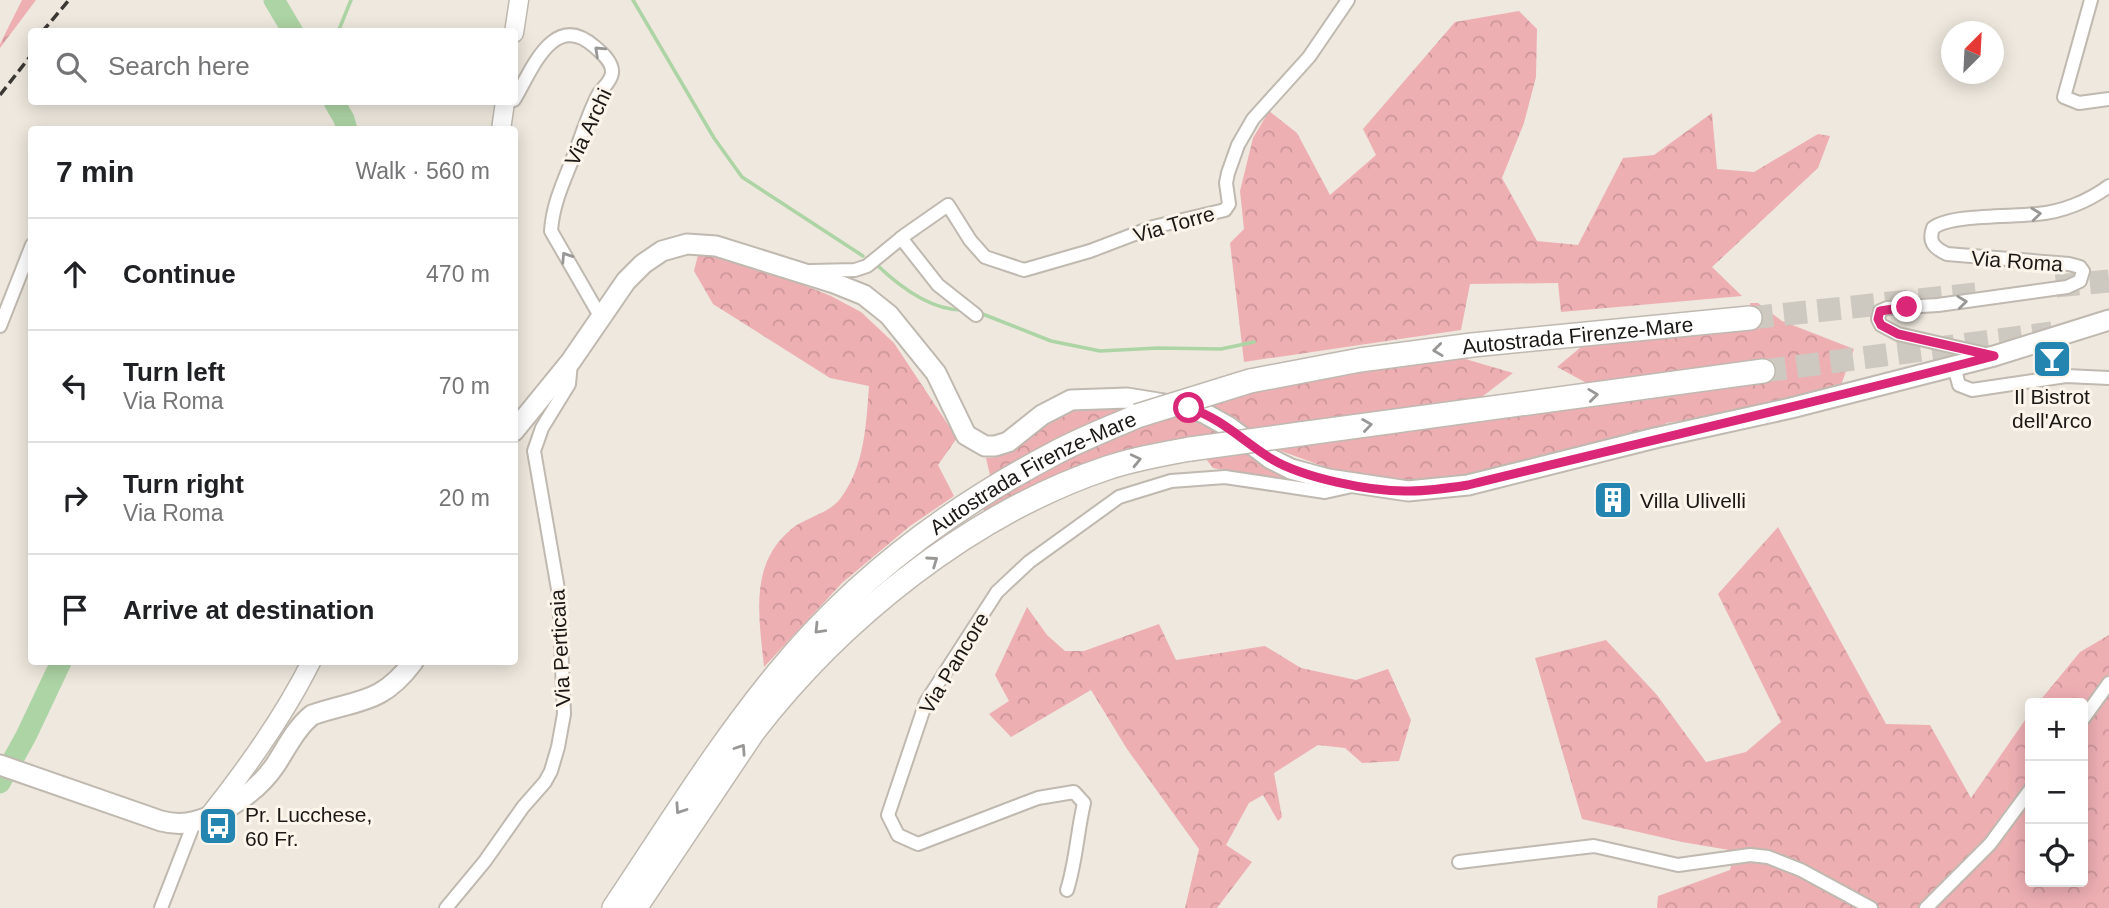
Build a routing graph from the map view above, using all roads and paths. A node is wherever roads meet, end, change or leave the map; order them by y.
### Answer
1 (519, 0) edge
2 (1348, 0) edge
3 (2091, 0) edge
4 (515, 28) edge
5 (518, 94) edge
6 (2109, 99) edge
7 (2109, 186) edge
8 (901, 238) junction
9 (28, 255) edge
10 (793, 271) junction
11 (976, 315) dead end
12 (600, 316) junction
13 (1750, 317) tunnel mouth
14 (2109, 320) edge
15 (0, 326) edge
16 (1994, 356) junction
17 (571, 361) junction
18 (1954, 366) junction
19 (1763, 372) tunnel mouth
20 (2109, 378) edge
21 (518, 426) edge
22 (1356, 484) junction
23 (309, 665) edge
24 (410, 665) edge
25 (2109, 683) edge
26 (2088, 712) edge
27 (0, 765) edge
28 (2025, 797) edge
29 (201, 820) junction
30 (1459, 862) dead end
31 (1067, 891) dead end
32 (162, 908) edge
33 (446, 908) edge
34 (614, 908) edge
35 (635, 908) edge
36 (1871, 908) edge
37 (1926, 908) edge

1 - 4 street
2 - 8 street, Via Torre
3 - 6 street
12 -> 5 street, Via Archi
16 -> 7 street, Via Roma
8 - 10 street
8 - 11 street
9 - 15 street
10 - 12 main road
10 - 22 main road
12 - 17 main road
13 -> 34 highway, Autostrada Firenze-Mare, bridge
14 - 16 main road
16 - 18 main road
17 - 21 main road
17 - 33 street, Via Perticaia
18 - 20 street
18 - 22 main road
35 -> 19 highway, Autostrada Firenze-Mare, bridge
22 - 31 street, Via Pancore
23 - 29 street
24 - 29 main road
25 - 26 street
27 - 29 main road
28 - 37 street
29 - 32 street
30 - 36 street

